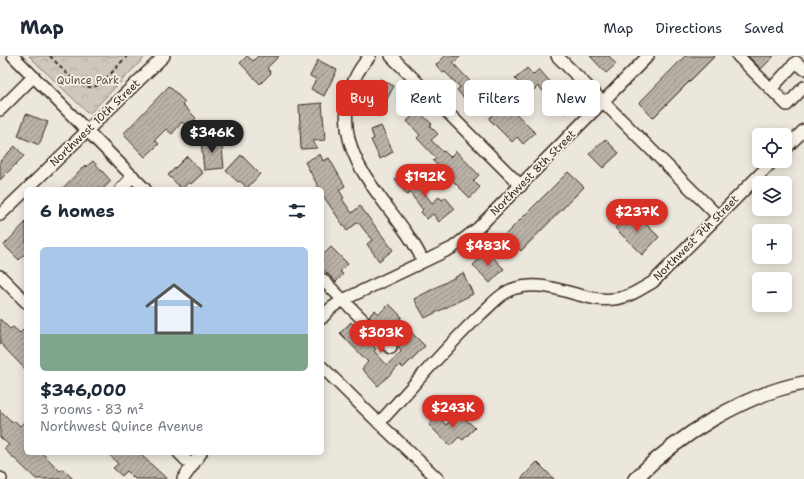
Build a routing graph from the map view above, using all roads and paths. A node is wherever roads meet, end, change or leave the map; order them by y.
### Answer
1 (13, 56) edge
2 (50, 56) edge
3 (127, 56) edge
4 (164, 56) edge
5 (370, 56) edge
6 (391, 56) edge
7 (558, 56) edge
8 (648, 56) edge
9 (738, 56) edge
10 (804, 69) edge
11 (33, 77) junction
12 (804, 87) edge
13 (771, 89) junction
14 (603, 102) junction
15 (0, 110) edge
16 (804, 130) edge
17 (88, 131) junction
18 (792, 142) edge
19 (766, 168) edge
20 (132, 176) junction
21 (521, 186) junction
22 (29, 187) edge
23 (123, 187) edge
24 (143, 187) edge
25 (24, 192) edge
26 (0, 215) edge
27 (718, 216) junction
28 (423, 261) junction
29 (0, 276) edge
30 (324, 281) edge
31 (24, 300) edge
32 (343, 300) junction
33 (324, 316) edge
34 (391, 348) dead end
35 (324, 369) edge
36 (804, 383) edge
37 (379, 423) junction
38 (181, 455) edge
39 (200, 455) edge
40 (192, 466) junction
41 (183, 479) edge
42 (438, 479) edge
43 (635, 479) edge

1 - 11 street
2 - 3 path
4 - 17 street, Northwest 10th Street
5 - 28 street
6 - 21 street
7 - 14 street
8 - 14 street, Northwest 8th Street
9 - 13 street
10 - 13 street
11 - 15 street
11 - 17 street
12 - 13 street
14 - 21 street, Northwest 8th Street
14 - 27 street
16 - 18 street
17 - 20 street
17 - 22 street, Northwest 10th Street
19 - 27 street, Northwest 7th Street
20 - 23 street
20 - 24 street
21 - 28 street, Northwest 8th Street
25 - 26 street, Northwest 10th Street
27 - 37 street, Northwest 7th Street
28 - 32 street, Northwest 8th Street
29 - 31 street
30 - 32 street
32 - 33 street, Northwest 8th Street
32 - 34 street
35 - 37 street
36 - 43 main road
37 - 42 street
38 - 40 street
39 - 40 street
40 - 41 street

